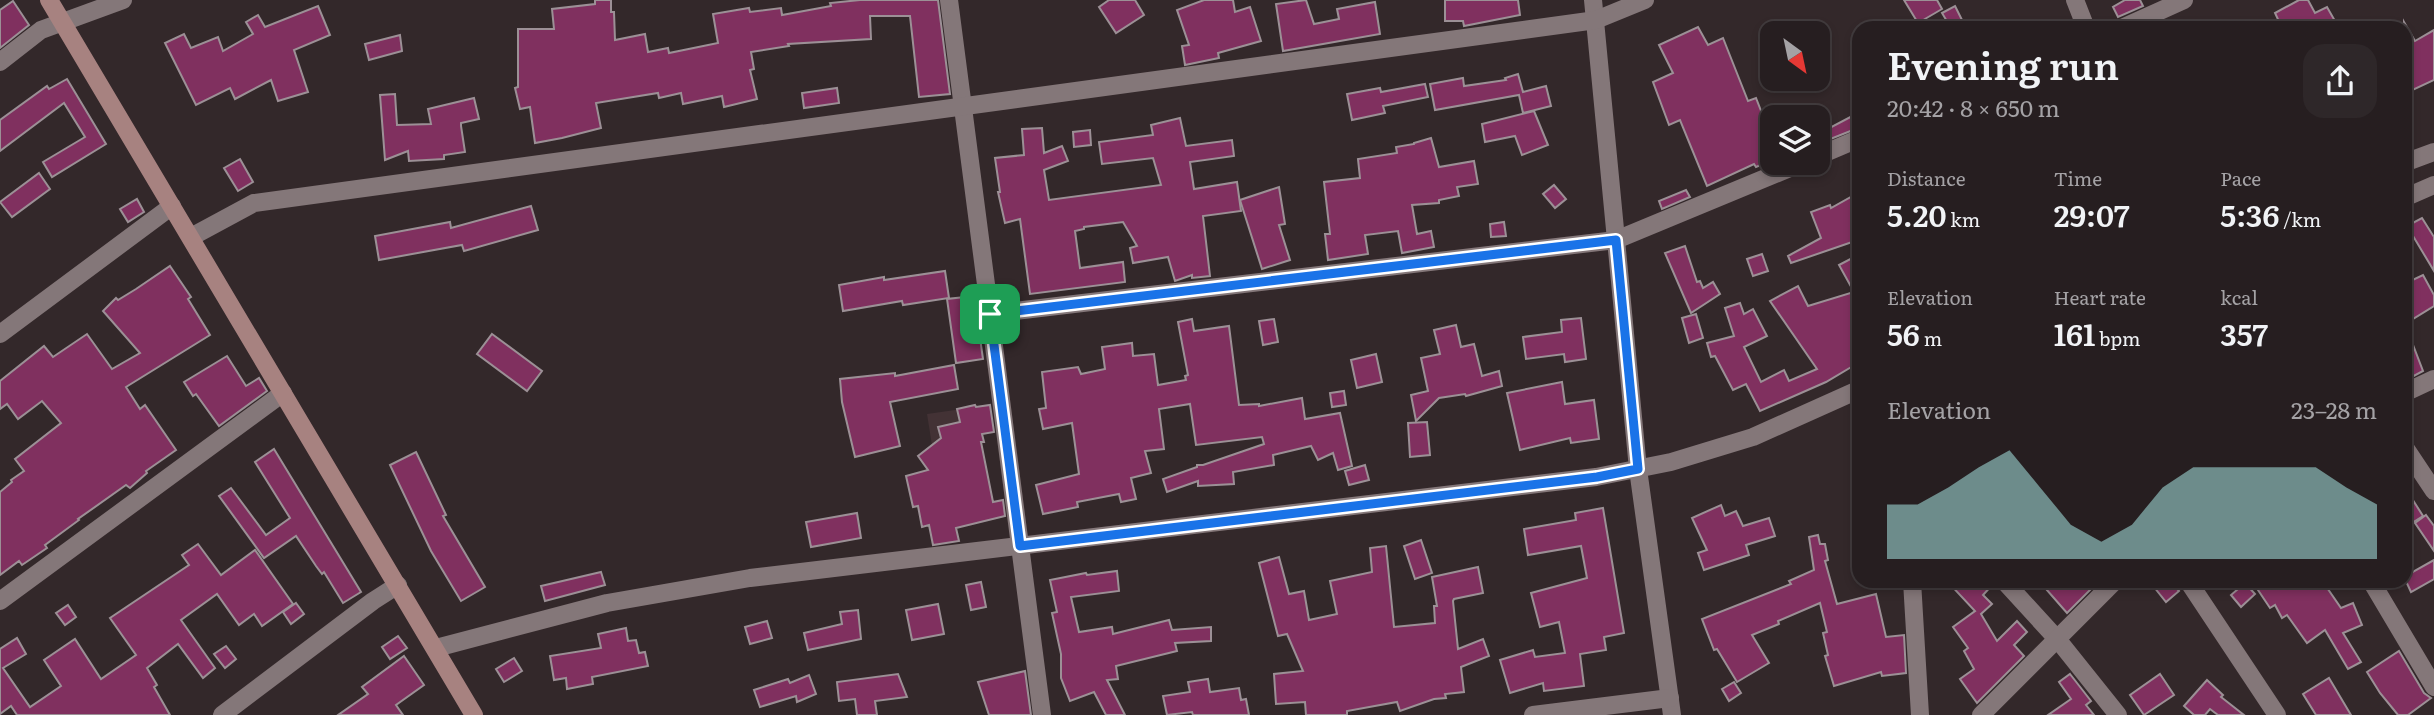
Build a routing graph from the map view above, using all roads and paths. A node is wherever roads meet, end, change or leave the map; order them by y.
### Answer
1 (49, 0) edge
2 (123, 0) edge
3 (949, 0) edge
4 (1593, 0) edge
5 (1645, 0) edge
6 (2075, 0) edge
7 (2184, 0) edge
8 (1596, 20) junction
9 (2084, 21) edge
10 (2138, 21) edge
11 (62, 22) junction
12 (0, 62) edge
13 (964, 107) junction
14 (1852, 142) edge
15 (1830, 151) edge
16 (2434, 152) edge
17 (2412, 160) edge
18 (1773, 175) edge
19 (2434, 185) edge
20 (2412, 195) edge
21 (172, 206) junction
22 (191, 237) junction
23 (1616, 240) junction
24 (990, 314) junction
25 (0, 334) edge
26 (2434, 379) edge
27 (2412, 389) edge
28 (283, 393) junction
29 (1852, 393) edge
30 (2412, 458) edge
31 (1638, 469) junction
32 (2434, 491) edge
33 (1020, 546) junction
34 (398, 585) junction
35 (1912, 588) edge
36 (2011, 588) edge
37 (2108, 588) edge
38 (2193, 588) edge
39 (2375, 588) edge
40 (0, 601) edge
41 (2059, 640) junction
42 (436, 648) junction
43 (2434, 687) edge
44 (1671, 707) edge
45 (222, 715) edge
46 (474, 715) edge
47 (1042, 715) edge
48 (1533, 715) edge
49 (1920, 715) edge
50 (1981, 715) edge
51 (2118, 715) edge
52 (2277, 715) edge

1 - 11 street
2 - 11 street
3 - 13 street
4 - 8 street
5 - 8 street
6 - 9 street
7 - 10 street
8 - 13 street
8 - 23 street
11 - 12 street
11 - 21 street
13 - 22 street
13 - 24 street
14 - 15 street
16 - 17 street
18 - 23 street
19 - 20 street
21 - 22 street
21 - 25 street
22 - 28 street
23 - 24 street
23 - 31 street
24 - 33 street
26 - 27 street
28 - 34 street
28 - 40 street
29 - 31 street
30 - 32 street
31 - 33 street
31 - 44 street
33 - 42 street
33 - 47 street
34 - 42 street
34 - 45 street
35 - 49 street
36 - 41 street
37 - 41 street
38 - 52 street
39 - 43 street
41 - 50 street
41 - 51 street
42 - 46 street
44 - 48 street

